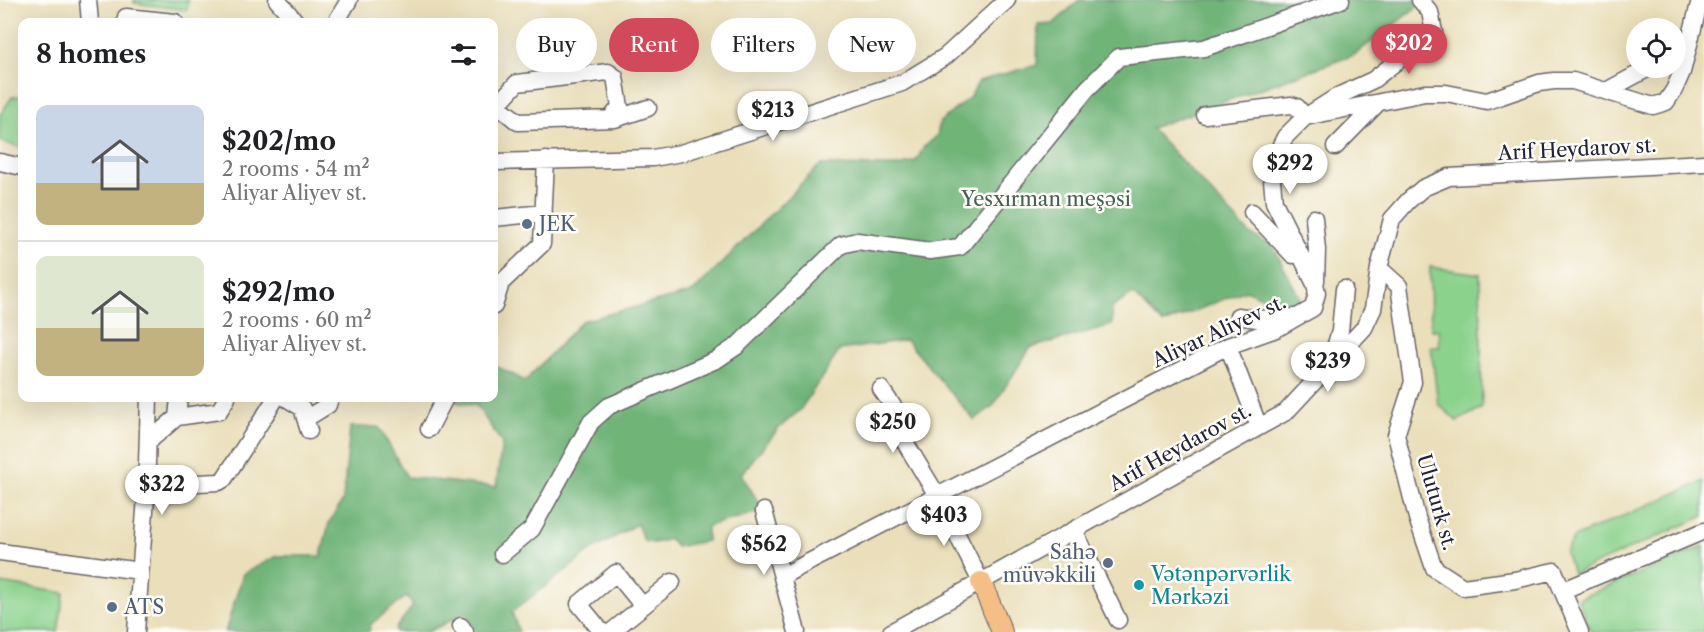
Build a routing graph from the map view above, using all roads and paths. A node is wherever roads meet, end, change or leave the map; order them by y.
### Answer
1 (88, 0) edge
2 (277, 0) edge
3 (349, 0) edge
4 (1007, 0) edge
5 (1341, 0) edge
6 (1420, 0) edge
7 (1700, 0) edge
8 (90, 18) edge
9 (293, 18) edge
10 (338, 18) edge
11 (1630, 78) edge
12 (1606, 91) junction
13 (498, 102) edge
14 (1377, 104) junction
15 (498, 107) edge
16 (648, 108) dead end
17 (1205, 115) dead end
18 (1305, 117) junction
19 (610, 119) junction
20 (1335, 147) dead end
21 (546, 160) junction
22 (498, 162) edge
23 (1704, 163) edge
24 (1252, 212) dead end
25 (544, 213) junction
26 (498, 218) edge
27 (1314, 218) dead end
28 (1379, 268) junction
29 (1312, 277) junction
30 (498, 282) edge
31 (1344, 289) dead end
32 (1238, 316) dead end
33 (1298, 318) junction
34 (1228, 346) junction
35 (1329, 367) junction
36 (881, 389) dead end
37 (149, 402) edge
38 (179, 402) edge
39 (225, 402) edge
40 (273, 402) edge
41 (296, 402) edge
42 (329, 402) edge
43 (443, 402) edge
44 (177, 417) junction
45 (1259, 427) junction
46 (429, 429) dead end
47 (148, 442) junction
48 (938, 496) junction
49 (146, 497) junction
50 (764, 511) dead end
51 (1074, 530) junction
52 (1704, 531) edge
53 (0, 552) edge
54 (502, 554) dead end
55 (140, 571) junction
56 (782, 576) junction
57 (672, 582) dead end
58 (981, 582) junction
59 (1564, 590) junction
60 (643, 606) junction
61 (1118, 620) dead end
62 (136, 632) edge
63 (602, 632) edge
64 (611, 632) edge
65 (797, 632) edge
66 (891, 632) edge
67 (1002, 632) edge
68 (1580, 632) edge

1 - 8 street
2 - 9 street
3 - 10 street
4 - 21 street
5 - 54 street
6 - 18 street
7 - 12 street
11 - 12 street
12 - 14 street
13 - 19 street
14 - 18 street
14 - 20 street
15 - 19 street
16 - 19 street
17 - 18 street
18 - 29 street
21 - 22 street
21 - 25 street
23 - 28 street, Arif Heydarov st.
24 - 29 street
25 - 26 street
25 - 30 street
27 - 29 street, Aliyar Aliyev st.
28 - 35 street, Arif Heydarov st.
28 - 59 street, Uluturk st.
29 - 33 street, Aliyar Aliyev st.
31 - 35 street
32 - 33 street
33 - 34 street, Aliyar Aliyev st.
34 - 45 street
34 - 48 street, Aliyar Aliyev st.
35 - 45 street, Arif Heydarov st.
36 - 48 street
37 - 47 street
38 - 44 street
39 - 44 street
40 - 49 street
41 - 42 street
43 - 46 street
44 - 47 street
45 - 51 street, Arif Heydarov st.
47 - 49 street
48 - 56 street, Aliyar Aliyev st.
48 - 58 street
49 - 55 street
50 - 56 street
51 - 58 street, Arif Heydarov st.
51 - 61 street
52 - 59 street
53 - 55 street
55 - 62 street
56 - 65 street
57 - 60 street
58 - 66 street, Arif Heydarov st.
58 - 67 main road
59 - 68 street, Uluturk st.
60 - 63 street
60 - 64 street

